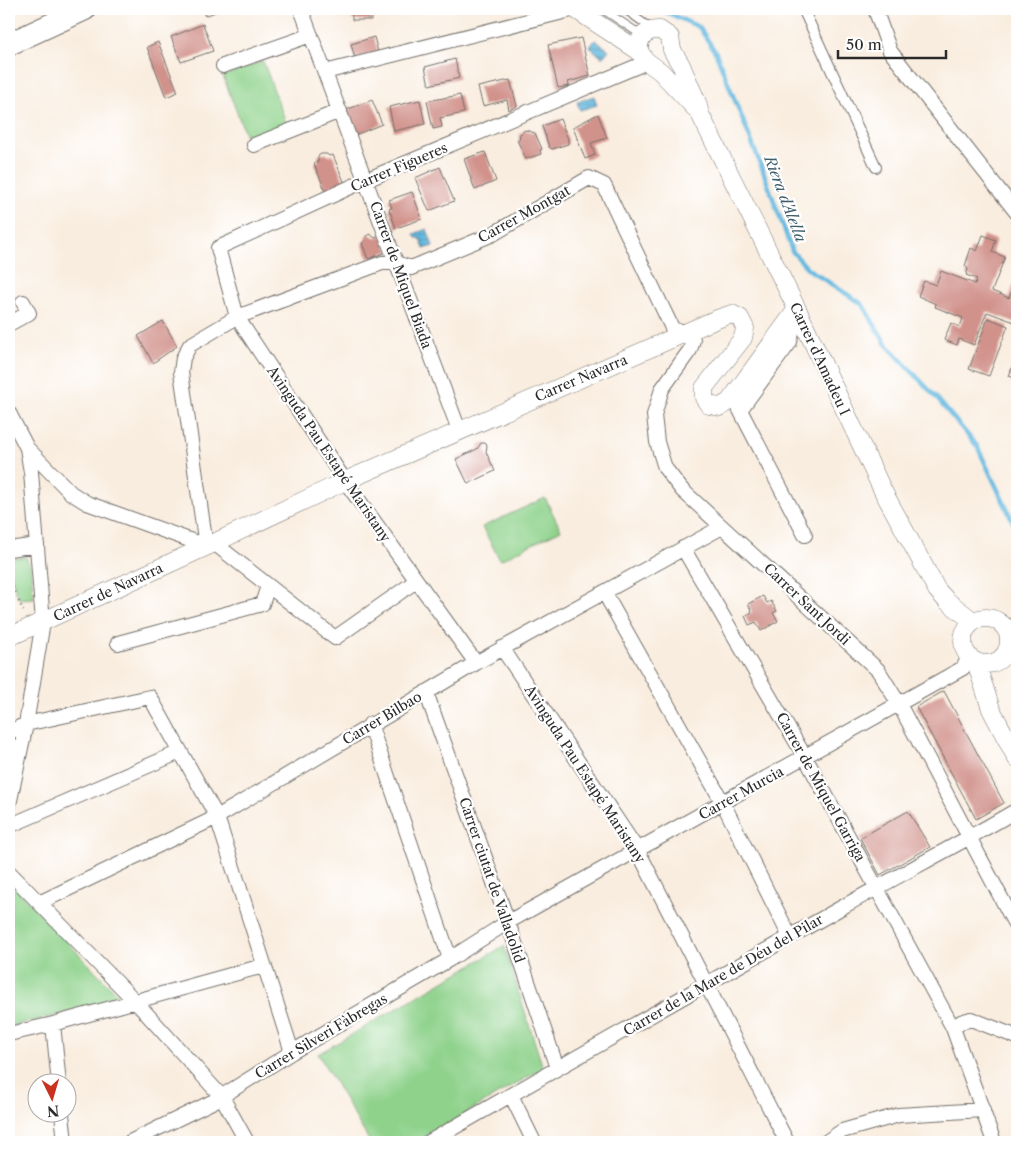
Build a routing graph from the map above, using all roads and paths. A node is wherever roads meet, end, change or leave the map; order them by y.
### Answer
1 (85, 9) edge
2 (300, 9) edge
3 (575, 9) edge
4 (624, 9) edge
5 (803, 9) edge
6 (875, 9) edge
7 (597, 14) edge
8 (311, 35) junction
9 (9, 44) edge
10 (645, 47) junction
11 (672, 50) junction
12 (224, 66) dead end
13 (325, 72) junction
14 (340, 112) junction
15 (700, 114) junction
16 (254, 145) dead end
17 (876, 167) dead end
18 (366, 180) junction
19 (1015, 206) edge
20 (396, 263) junction
21 (23, 302) dead end
22 (797, 309) junction
23 (237, 317) junction
24 (9, 324) edge
25 (679, 333) junction
26 (9, 413) edge
27 (459, 430) junction
28 (27, 448) junction
29 (345, 481) junction
30 (722, 527) junction
31 (805, 535) dead end
32 (37, 545) junction
33 (210, 545) junction
34 (683, 548) junction
35 (9, 549) edge
36 (9, 578) edge
37 (416, 580) junction
38 (268, 586) junction
39 (604, 592) junction
40 (947, 601) junction
41 (973, 621) junction
42 (37, 625) junction
43 (1012, 631) edge
44 (9, 637) edge
45 (962, 639) junction
46 (118, 643) dead end
47 (502, 648) junction
48 (972, 660) junction
49 (476, 663) junction
50 (994, 663) junction
51 (426, 692) junction
52 (899, 704) junction
53 (991, 709) junction
54 (26, 724) junction
55 (370, 724) junction
56 (9, 732) edge
57 (180, 752) junction
58 (805, 757) junction
59 (1017, 759) edge
60 (723, 803) junction
61 (9, 805) edge
62 (1017, 810) edge
63 (217, 817) junction
64 (9, 826) edge
65 (969, 838) junction
66 (638, 851) junction
67 (9, 872) edge
68 (878, 888) junction
69 (39, 903) junction
70 (508, 922) junction
71 (1017, 928) edge
72 (790, 937) junction
73 (450, 959) junction
74 (263, 966) junction
75 (706, 985) junction
76 (135, 1002) junction
77 (52, 1024) junction
78 (953, 1028) junction
79 (9, 1034) edge
80 (1017, 1037) edge
81 (292, 1052) junction
82 (556, 1068) junction
83 (58, 1074) edge
84 (511, 1095) junction
85 (222, 1097) junction
86 (982, 1110) junction
87 (63, 1124) edge
88 (845, 1137) edge
89 (65, 1142) edge
90 (130, 1142) edge
91 (247, 1142) edge
92 (429, 1142) edge
93 (534, 1142) edge
94 (787, 1142) edge
95 (826, 1142) edge
96 (994, 1142) edge

1 - 9 main road
2 - 8 street, Carrer de Miquel Biada
3 - 7 street, Carrer d'Amadeu I
3 - 13 street
4 - 10 lane
5 - 17 street
6 - 19 street
7 - 10 street, Carrer d'Amadeu I
8 - 12 street
8 - 13 street, Carrer de Miquel Biada
10 - 11 street
10 - 11 street, Carrer d'Amadeu I
10 - 15 street, Carrer d'Amadeu I
10 - 18 street, Carrer Figueres
11 - 15 street, Carrer d'Amadeu I
13 - 14 street, Carrer de Miquel Biada
14 - 16 street
14 - 18 street, Carrer de Miquel Biada
15 - 22 street, Carrer d'Amadeu I
18 - 20 street, Carrer de Miquel Biada
18 - 23 street, Carrer Figueres
20 - 23 street, Carrer Montgat
20 - 25 street, Carrer Montgat
20 - 27 street, Carrer de Miquel Biada
21 - 24 street
22 - 25 street, Carrer Navarra
22 - 31 street
22 - 40 street, Carrer d'Amadeu I
23 - 29 street, Avinguda Pau Estapé Maristany
23 - 33 street, Carrer Montgat
25 - 27 street, Carrer Navarra
25 - 30 street, Carrer Sant Jordi
26 - 28 street
27 - 29 street, Carrer Navarra
28 - 32 street
28 - 33 street
29 - 33 street, Carrer Navarra
29 - 37 street, Avinguda Pau Estapé Maristany
30 - 34 street, Carrer Bilbao
30 - 52 street, Carrer Sant Jordi
32 - 35 street
32 - 42 street
33 - 38 street
33 - 42 street, Carrer de Navarra
34 - 39 street, Carrer Bilbao
34 - 58 street, Carrer de Miquel Garriga
36 - 42 path
37 - 38 street
37 - 49 street, Avinguda Pau Estapé Maristany
38 - 46 street
39 - 47 street, Carrer Bilbao
39 - 60 street
40 - 41 street
40 - 45 street
41 - 43 street
41 - 45 street
42 - 44 street, Carrer de Navarra
42 - 54 street
43 - 50 street
45 - 48 street
47 - 49 street, Carrer Bilbao
47 - 66 street, Avinguda Pau Estapé Maristany
48 - 50 street
48 - 52 street, Carrer Murcia
48 - 53 street
49 - 51 street, Carrer Bilbao
50 - 53 street
51 - 55 street, Carrer Bilbao
51 - 70 street, Carrer ciutat de Valladolid
52 - 58 street, Carrer Murcia
52 - 65 street, Carrer Sant Jordi
53 - 59 street
54 - 56 street
54 - 57 street
54 - 61 street
55 - 63 street, Carrer Bilbao
55 - 73 street
57 - 63 street
57 - 64 street
58 - 60 street, Carrer Murcia
58 - 68 street, Carrer de Miquel Garriga
60 - 66 street, Carrer Murcia
60 - 72 street
62 - 65 street, Carrer de la Mare de Déu del Pilar
63 - 69 street, Carrer Bilbao
63 - 74 street
65 - 68 street, Carrer de la Mare de Déu del Pilar
65 - 71 street, Carrer Sant Jordi
66 - 70 street, Carrer Murcia
66 - 75 street, Avinguda Pau Estapé Maristany
67 - 69 street
68 - 72 street, Carrer de la Mare de Déu del Pilar
68 - 78 street, Carrer de Miquel Garriga
69 - 76 street
70 - 73 street, Carrer Silveri Fàbregas
70 - 82 street, Carrer ciutat de Valladolid
72 - 75 street, Carrer de la Mare de Déu del Pilar
73 - 81 street, Carrer Silveri Fàbregas
74 - 76 street
74 - 81 street
75 - 82 street, Carrer de la Mare de Déu del Pilar
75 - 94 street, Avinguda Pau Estapé Maristany
76 - 77 street
76 - 85 street
77 - 79 street
77 - 83 street
78 - 80 street
78 - 86 street, Carrer de Miquel Garriga
81 - 85 street, Carrer Silveri Fàbregas
82 - 84 street, Carrer de la Mare de Déu del Pilar
84 - 92 street, Carrer de la Mare de Déu del Pilar
84 - 93 street
85 - 90 street, Carrer Silveri Fàbregas
85 - 91 street
86 - 88 street
86 - 96 street, Carrer de Miquel Garriga
87 - 89 street
88 - 95 street

